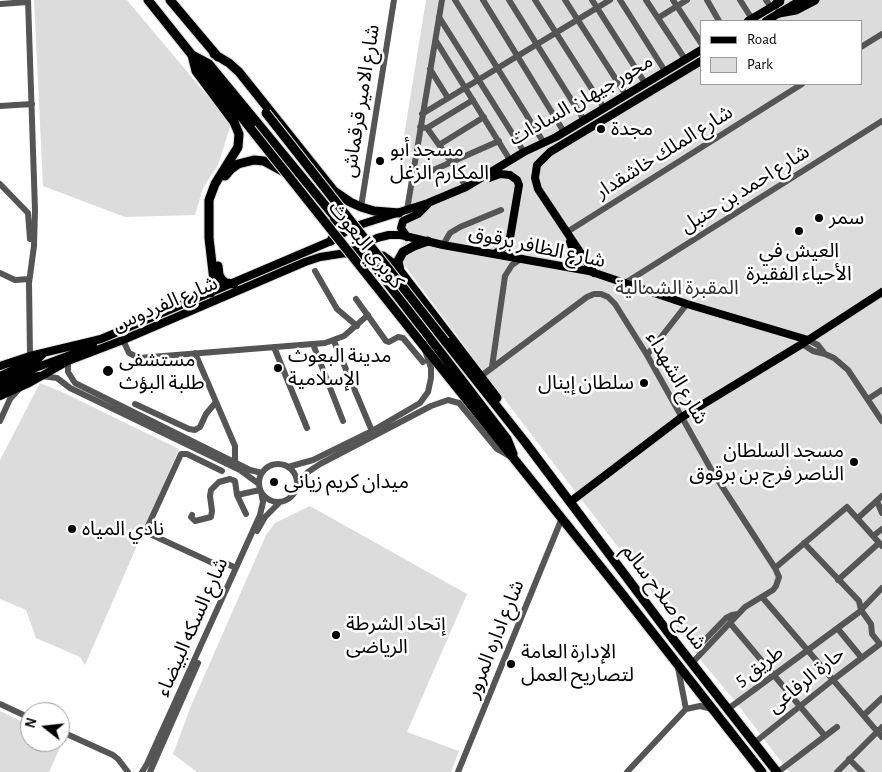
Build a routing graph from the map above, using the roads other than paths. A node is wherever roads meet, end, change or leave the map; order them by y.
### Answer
1 (148, 0) edge
2 (170, 0) edge
3 (394, 0) edge
4 (442, 0) edge
5 (455, 0) edge
6 (482, 0) edge
7 (509, 0) edge
8 (535, 0) edge
9 (565, 0) edge
10 (592, 0) edge
11 (610, 0) edge
12 (620, 0) edge
13 (646, 0) edge
14 (673, 0) edge
15 (687, 0) edge
16 (707, 0) edge
17 (740, 0) edge
18 (801, 0) edge
19 (815, 0) edge
20 (28, 1) edge
21 (0, 4) edge
22 (776, 4) edge
23 (677, 6) junction
24 (597, 8) junction
25 (439, 17) junction
26 (658, 18) junction
27 (577, 20) junction
28 (719, 20) edge
29 (750, 20) edge
30 (767, 20) edge
31 (556, 33) junction
32 (882, 34) edge
33 (436, 41) junction
34 (700, 41) edge
35 (537, 44) junction
36 (862, 46) edge
37 (700, 51) edge
38 (214, 54) junction
39 (192, 55) junction
40 (518, 56) junction
41 (685, 59) junction
42 (700, 62) edge
43 (498, 68) junction
44 (430, 69) junction
45 (665, 71) junction
46 (478, 80) junction
47 (646, 83) junction
48 (800, 85) edge
49 (465, 88) junction
50 (626, 95) junction
51 (448, 98) junction
52 (472, 100) junction
53 (32, 104) junction
54 (0, 106) edge
55 (604, 108) junction
56 (422, 114) junction
57 (484, 117) junction
58 (584, 120) junction
59 (882, 121) edge
60 (424, 127) junction
61 (564, 132) junction
62 (499, 141) junction
63 (544, 143) junction
64 (439, 145) junction
65 (524, 152) junction
66 (510, 160) junction
67 (452, 162) junction
68 (284, 172) junction
69 (412, 180) junction
70 (479, 180) junction
71 (0, 184) edge
72 (466, 187) junction
73 (350, 202) junction
74 (428, 203) junction
75 (361, 207) junction
76 (501, 210) dead end
77 (403, 212) junction
78 (334, 216) junction
79 (567, 232) junction
80 (407, 236) junction
81 (331, 241) junction
82 (428, 241) junction
83 (443, 245) junction
84 (34, 246) junction
85 (346, 253) junction
86 (494, 254) junction
87 (522, 258) junction
88 (373, 264) junction
89 (564, 266) junction
90 (398, 268) junction
91 (315, 271) dead end
92 (0, 273) edge
93 (594, 273) junction
94 (29, 280) junction
95 (626, 283) junction
96 (234, 284) junction
97 (882, 292) edge
98 (211, 293) junction
99 (356, 299) dead end
100 (687, 304) junction
101 (368, 315) junction
102 (356, 326) junction
103 (123, 340) junction
104 (96, 341) junction
105 (334, 341) junction
106 (805, 342) junction
107 (313, 344) junction
108 (422, 344) junction
109 (274, 347) junction
110 (44, 352) junction
111 (195, 354) junction
112 (647, 355) junction
113 (30, 356) junction
114 (68, 361) junction
115 (423, 362) dead end
116 (0, 366) edge
117 (492, 367) junction
118 (0, 376) edge
119 (41, 376) junction
120 (480, 376) junction
121 (22, 386) junction
122 (1, 389) edge
123 (882, 390) edge
124 (868, 399) junction
125 (216, 402) junction
126 (135, 404) dead end
127 (882, 405) edge
128 (875, 410) junction
129 (0, 416) edge
130 (682, 417) junction
131 (344, 421) dead end
132 (882, 422) edge
133 (307, 428) dead end
134 (372, 431) junction
135 (524, 442) junction
136 (514, 458) junction
137 (235, 461) junction
138 (224, 462) junction
139 (288, 467) junction
140 (262, 473) junction
141 (296, 486) junction
142 (260, 489) junction
143 (237, 495) junction
144 (880, 498) edge
145 (280, 502) junction
146 (570, 502) junction
147 (881, 510) edge
148 (246, 514) dead end
149 (192, 515) dead end
150 (562, 518) junction
151 (858, 518) junction
152 (882, 529) edge
153 (873, 536) junction
154 (804, 543) junction
155 (881, 544) edge
156 (236, 568) junction
157 (776, 568) junction
158 (838, 580) junction
159 (882, 588) edge
160 (762, 597) junction
161 (861, 610) junction
162 (738, 614) junction
163 (730, 623) junction
164 (838, 629) junction
165 (881, 644) edge
166 (697, 648) dead end
167 (809, 650) junction
168 (861, 657) junction
169 (676, 663) junction
170 (692, 663) junction
171 (774, 676) junction
172 (834, 678) junction
173 (882, 698) edge
174 (0, 704) edge
175 (800, 706) junction
176 (686, 709) junction
177 (713, 709) junction
178 (728, 709) junction
179 (20, 713) edge
180 (864, 715) junction
181 (837, 727) dead end
182 (880, 732) edge
183 (70, 736) edge
184 (825, 736) junction
185 (754, 743) junction
186 (850, 759) junction
187 (128, 772) edge
188 (142, 772) edge
189 (150, 772) edge
190 (458, 772) edge
191 (627, 772) edge
192 (762, 772) edge
193 (777, 772) edge
194 (837, 772) edge
195 (862, 772) edge

1 - 39 highway
2 - 38 highway
3 - 75 street, شارع الامير قرقماش
4 - 25 street
5 - 43 street
6 - 40 street
7 - 35 street
8 - 31 street
9 - 27 street
10 - 24 street
11 - 24 street
12 - 45 street
13 - 26 street
14 - 23 street
15 - 23 street
16 - 28 street
17 - 29 street
18 - 22 main road
19 - 22 highway
20 - 21 street
20 - 53 street
22 - 29 main road
22 - 30 main road
23 - 26 street
23 - 34 street
24 - 27 street
24 - 47 street
25 - 33 street
25 - 46 street
26 - 41 street
27 - 31 street
27 - 50 street
31 - 35 street
31 - 55 street
32 - 36 street
33 - 44 street
33 - 49 street
35 - 40 street
35 - 58 street
37 - 41 main road, محور جيهان السادات
38 - 73 highway
38 - 135 highway, كوبري البعوث, bridge
39 - 68 highway, كوبري البعوث, bridge
39 - 78 highway
39 - 98 highway
40 - 43 street
40 - 61 street
41 - 45 main road, محور جيهان السادات
42 - 79 main road, محور جيهان السادات
43 - 46 street
43 - 63 street
44 - 51 street
44 - 56 street
45 - 47 main road, محور جيهان السادات
46 - 49 street
46 - 65 street
47 - 50 main road, محور جيهان السادات
48 - 79 street, شارع الملك خاشقدار
49 - 51 street
49 - 52 street
50 - 55 main road, محور جيهان السادات
51 - 56 street
52 - 57 street
52 - 60 street
53 - 54 street
53 - 84 street
55 - 58 main road, محور جيهان السادات
56 - 60 street
57 - 62 street
57 - 64 street
58 - 61 main road, محور جيهان السادات
59 - 95 street, شارع احمد بن حنبل
60 - 64 street
60 - 69 street
61 - 63 main road, محور جيهان السادات
62 - 66 street
62 - 67 street
63 - 65 main road, محور جيهان السادات
64 - 67 street
65 - 66 main road, محور جيهان السادات
66 - 70 main road, محور جيهان السادات
67 - 69 street
67 - 72 street
68 - 96 highway
68 - 108 highway, كوبري البعوث, bridge
69 - 77 street
70 - 72 main road
70 - 86 main road
71 - 84 street
72 - 74 main road
73 - 75 highway
73 - 78 highway
74 - 77 main road, شارع الفردوس
74 - 80 main road
75 - 77 highway
76 - 83 street
77 - 81 main road, شارع الفردوس
78 - 81 highway
79 - 89 main road
79 - 93 main road
80 - 82 main road, شارع الظافر برقوق
80 - 85 main road, شارع الظافر برقوق
81 - 96 main road, شارع الفردوس
82 - 83 main road, شارع الظافر برقوق
82 - 90 highway
83 - 86 main road, شارع الظافر برقوق
84 - 94 street
85 - 88 highway
85 - 103 main road, شارع الفردوس
86 - 87 main road, شارع الظافر برقوق
87 - 89 main road, شارع الظافر برقوق
87 - 117 street
88 - 90 highway
88 - 136 highway
89 - 93 main road, شارع الظافر برقوق
90 - 120 highway
91 - 102 street
92 - 94 street
93 - 95 main road, شارع الظافر برقوق
94 - 113 street
95 - 100 main road, شارع الظافر برقوق
96 - 98 main road, شارع الفردوس
97 - 106 main road
98 - 104 main road, شارع الفردوس
99 - 101 street
100 - 106 main road, شارع الظافر برقوق
100 - 112 street
101 - 102 street
101 - 115 street
102 - 105 street
103 - 111 street
103 - 114 main road, شارع الفردوس
104 - 110 main road, شارع الفردوس
104 - 122 main road
105 - 107 street
105 - 134 street
106 - 124 street
106 - 130 main road
107 - 109 street
107 - 131 street
108 - 134 street
108 - 136 highway, كوبري البعوث
109 - 111 street
109 - 133 street
110 - 113 main road, شارع الفردوس
110 - 118 main road
111 - 125 street
112 - 117 street, شارع الشهداء
112 - 130 street, شارع الشهداء
113 - 116 main road, شارع الفردوس
114 - 119 main road, شارع الفردوس
114 - 137 street
117 - 120 street
119 - 121 main road, شارع الفردوس
119 - 122 main road
119 - 138 street
120 - 135 highway
121 - 122 main road, شارع الفردوس
121 - 129 street
123 - 124 street
124 - 128 street
125 - 126 street
125 - 137 street
127 - 128 street
128 - 132 street
130 - 146 main road
130 - 157 street, شارع الشهداء
134 - 139 street
135 - 146 highway, شارع صلاح سالم
136 - 141 street
136 - 150 highway, شارع صلاح سالم
137 - 140 street
138 - 142 street
138 - 156 street
139 - 140 street
139 - 141 street
140 - 142 street
141 - 145 street
142 - 143 street
142 - 145 street
142 - 156 street, شارع السكه البيضاء
143 - 148 street
143 - 149 street
144 - 147 street
144 - 151 street
145 - 189 street, شارع السكه البيضاء
146 - 170 highway, شارع صلاح سالم
150 - 169 highway, شارع صلاح سالم
150 - 190 street, شارع اداره المرور
151 - 153 street
151 - 154 street
152 - 153 street
153 - 155 street
154 - 157 street
154 - 158 street
155 - 158 street
156 - 188 street, شارع السكه البيضاء
157 - 160 street
158 - 161 street
159 - 161 street, طريق 5
160 - 162 street
160 - 167 street
161 - 164 street, طريق 5
161 - 165 street
162 - 163 street
162 - 166 street
163 - 170 street
163 - 171 street
164 - 167 street, طريق 5
164 - 168 street
165 - 168 street, حارة الرفاعى
167 - 171 street, طريق 5
167 - 172 street
168 - 172 street, حارة الرفاعى
169 - 176 street
169 - 177 highway, شارع صلاح سالم
170 - 178 highway, شارع صلاح سالم
171 - 175 street
171 - 178 street, طريق 5
172 - 175 street, حارة الرفاعى
172 - 180 street
173 - 180 street
174 - 179 street
175 - 184 street
175 - 185 street, حارة الرفاعى
176 - 177 street
176 - 191 street
177 - 192 highway, شارع صلاح سالم
178 - 185 highway, شارع صلاح سالم
180 - 182 street
181 - 184 street
182 - 186 street
183 - 187 street
184 - 193 street
185 - 193 highway, شارع صلاح سالم
186 - 194 street
186 - 195 street

